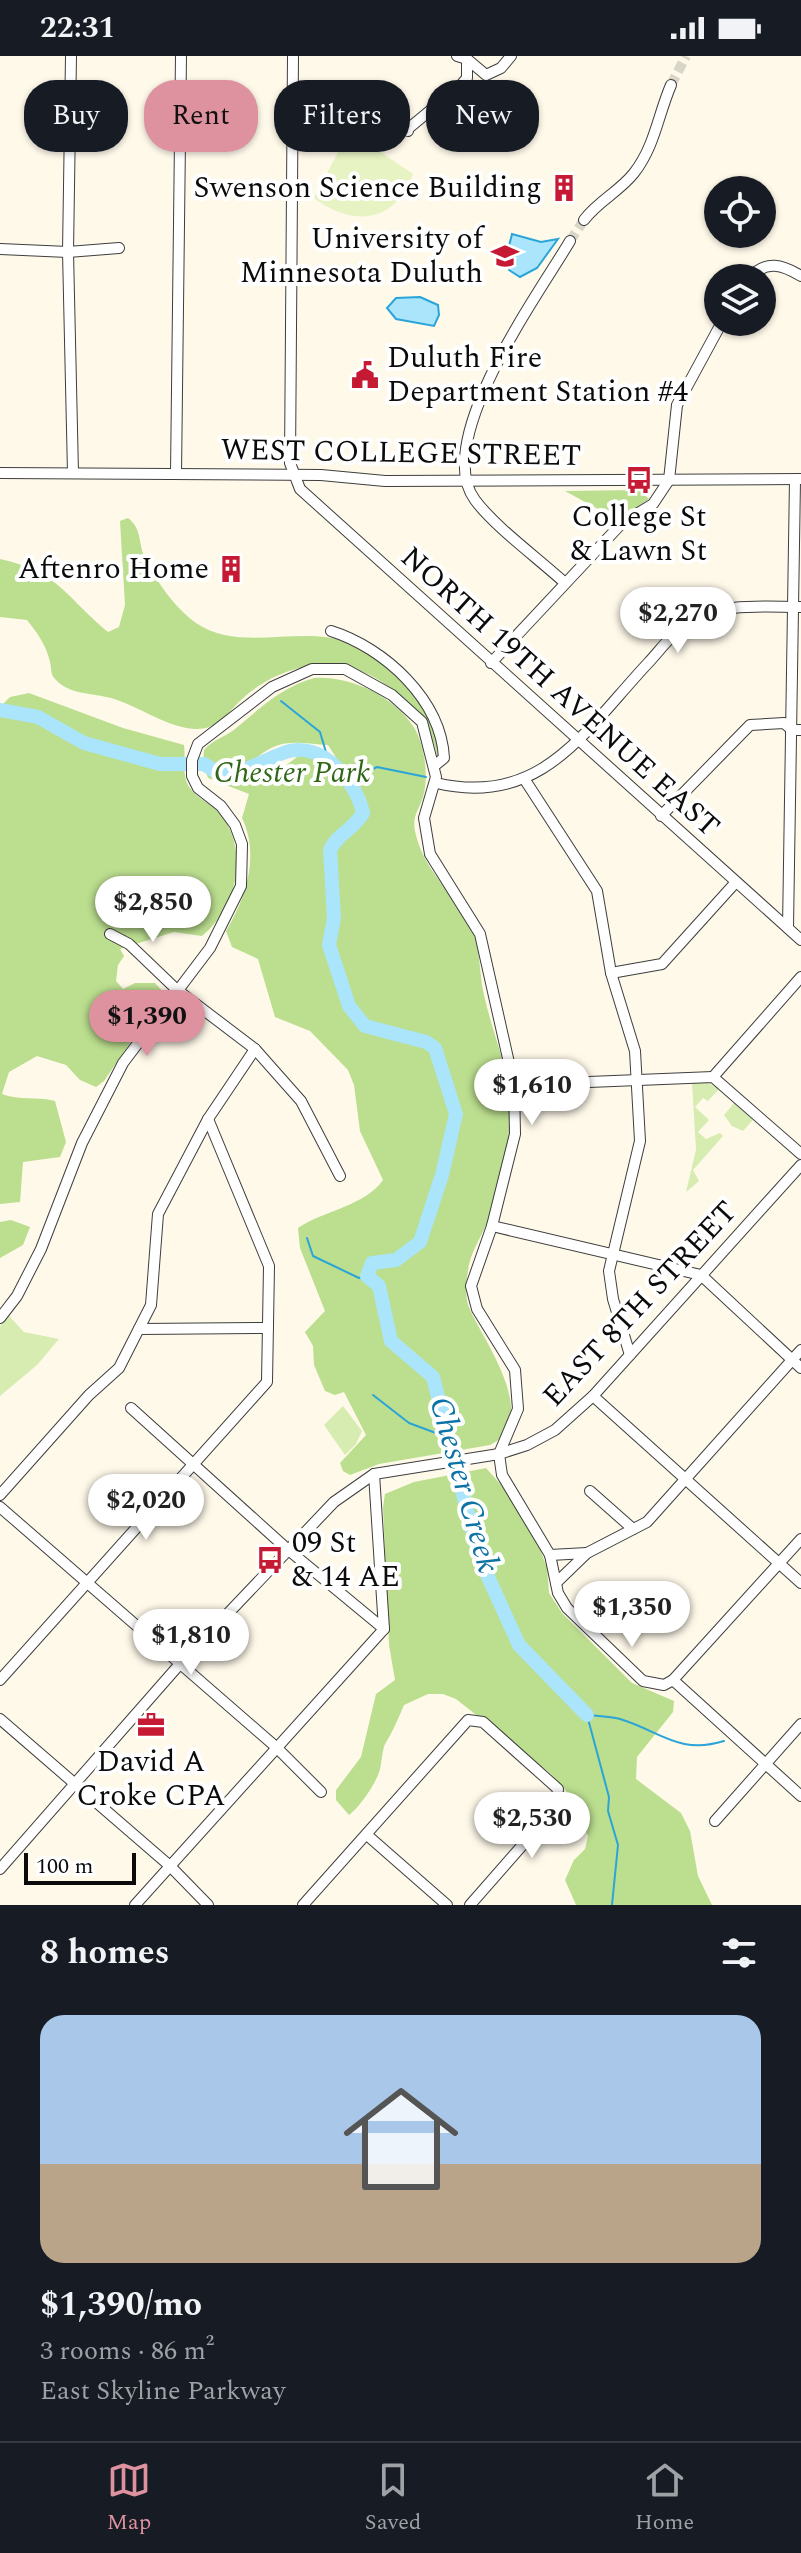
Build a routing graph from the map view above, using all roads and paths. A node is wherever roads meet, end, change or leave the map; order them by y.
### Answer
1 (71, 56) edge
2 (181, 56) edge
3 (293, 56) edge
4 (511, 56) edge
5 (464, 57) edge
6 (293, 80) edge
7 (671, 85) tunnel mouth
8 (410, 127) edge
9 (293, 152) edge
10 (584, 220) tunnel mouth
11 (570, 241) tunnel mouth
12 (119, 248) dead end
13 (0, 249) edge
14 (68, 252) junction
15 (776, 265) edge
16 (801, 276) edge
17 (714, 336) edge
18 (0, 473) edge
19 (73, 473) junction
20 (176, 474) junction
21 (293, 474) junction
22 (798, 479) edge
23 (669, 480) junction
24 (468, 481) junction
25 (565, 583) junction
26 (797, 607) edge
27 (331, 631) dead end
28 (491, 663) junction
29 (796, 730) edge
30 (577, 740) junction
31 (434, 766) junction
32 (525, 780) junction
33 (436, 783) junction
34 (661, 816) junction
35 (736, 882) junction
36 (788, 928) junction
37 (110, 934) dead end
38 (801, 940) edge
39 (611, 973) junction
40 (801, 977) edge
41 (176, 989) junction
42 (255, 1049) junction
43 (713, 1077) junction
44 (637, 1080) junction
45 (514, 1085) junction
46 (208, 1119) junction
47 (801, 1154) edge
48 (801, 1165) edge
49 (340, 1176) dead end
50 (492, 1226) junction
51 (613, 1255) junction
52 (701, 1275) junction
53 (0, 1318) edge
54 (268, 1328) junction
55 (139, 1329) junction
56 (801, 1350) edge
57 (630, 1355) junction
58 (792, 1360) junction
59 (801, 1368) edge
60 (593, 1396) junction
61 (131, 1408) dead end
62 (494, 1454) junction
63 (193, 1464) junction
64 (374, 1474) junction
65 (687, 1479) junction
66 (590, 1491) dead end
67 (0, 1495) edge
68 (0, 1507) edge
69 (633, 1529) junction
70 (801, 1539) edge
71 (286, 1548) junction
72 (587, 1553) junction
73 (550, 1555) junction
74 (779, 1564) junction
75 (88, 1582) junction
76 (556, 1583) junction
77 (801, 1583) edge
78 (384, 1629) junction
79 (179, 1665) junction
80 (0, 1680) edge
81 (673, 1680) junction
82 (0, 1719) edge
83 (801, 1724) edge
84 (276, 1747) junction
85 (765, 1765) junction
86 (74, 1784) junction
87 (321, 1792) dead end
88 (801, 1796) edge
89 (715, 1821) dead end
90 (367, 1835) junction
91 (170, 1866) junction
92 (0, 1869) edge
93 (135, 1905) edge
94 (208, 1905) edge
95 (303, 1905) edge
96 (447, 1905) edge
97 (470, 1905) edge

1 - 14 street
2 - 20 street
3 - 6 street
4 - 5 street
5 - 8 street
7 - 10 street
9 - 21 street
11 - 24 street
12 - 14 street
13 - 14 street
14 - 19 street
15 - 16 street
17 - 23 street
18 - 19 street, WEST COLLEGE STREET
19 - 20 street, WEST COLLEGE STREET
20 - 21 street, WEST COLLEGE STREET
21 - 24 street, WEST COLLEGE STREET
21 - 28 street, NORTH 19TH AVENUE EAST
22 - 23 street, WEST COLLEGE STREET
22 - 26 street
23 - 24 street, WEST COLLEGE STREET
23 - 25 street
24 - 25 street
25 - 28 street
26 - 29 street
26 - 30 street
27 - 31 street
28 - 30 street, NORTH 19TH AVENUE EAST
29 - 34 street
29 - 36 street
30 - 32 street
30 - 34 street, NORTH 19TH AVENUE EAST
31 - 33 street
31 - 41 street
32 - 33 street
32 - 39 street
33 - 45 street
34 - 35 street, NORTH 19TH AVENUE EAST
35 - 36 street, NORTH 19TH AVENUE EAST
35 - 39 street
36 - 38 street, NORTH 19TH AVENUE EAST
37 - 41 street
39 - 44 street
40 - 43 street
41 - 42 street
41 - 53 street
42 - 46 street
42 - 49 street
43 - 44 street
43 - 47 street
44 - 45 street
44 - 51 street
45 - 50 street
46 - 54 street
46 - 55 street
48 - 52 street, EAST 8TH STREET
50 - 51 street
50 - 62 street
51 - 52 street
51 - 57 street
52 - 57 street, EAST 8TH STREET
52 - 58 street
54 - 55 street
54 - 63 street
55 - 67 street
56 - 58 street
57 - 60 street, EAST 8TH STREET
58 - 59 street
58 - 65 street
60 - 62 street, EAST 8TH STREET
60 - 65 street
61 - 63 street
62 - 64 street, EAST 8TH STREET
62 - 73 street
63 - 71 street
63 - 75 street
64 - 71 street
64 - 78 street
65 - 69 street
65 - 74 street
66 - 69 street
68 - 75 street
69 - 72 street
70 - 74 street
71 - 78 street
71 - 79 street
72 - 73 street
72 - 76 street
73 - 76 street
74 - 77 street
74 - 81 street
75 - 79 street
75 - 80 street
76 - 81 street
78 - 84 street
79 - 84 street
79 - 86 street
81 - 85 street
82 - 86 street
83 - 85 street
84 - 87 street
84 - 91 street
85 - 88 street
85 - 89 street
86 - 91 street
86 - 92 street
90 - 95 street
90 - 96 street
90 - 97 street
91 - 93 street
91 - 94 street

